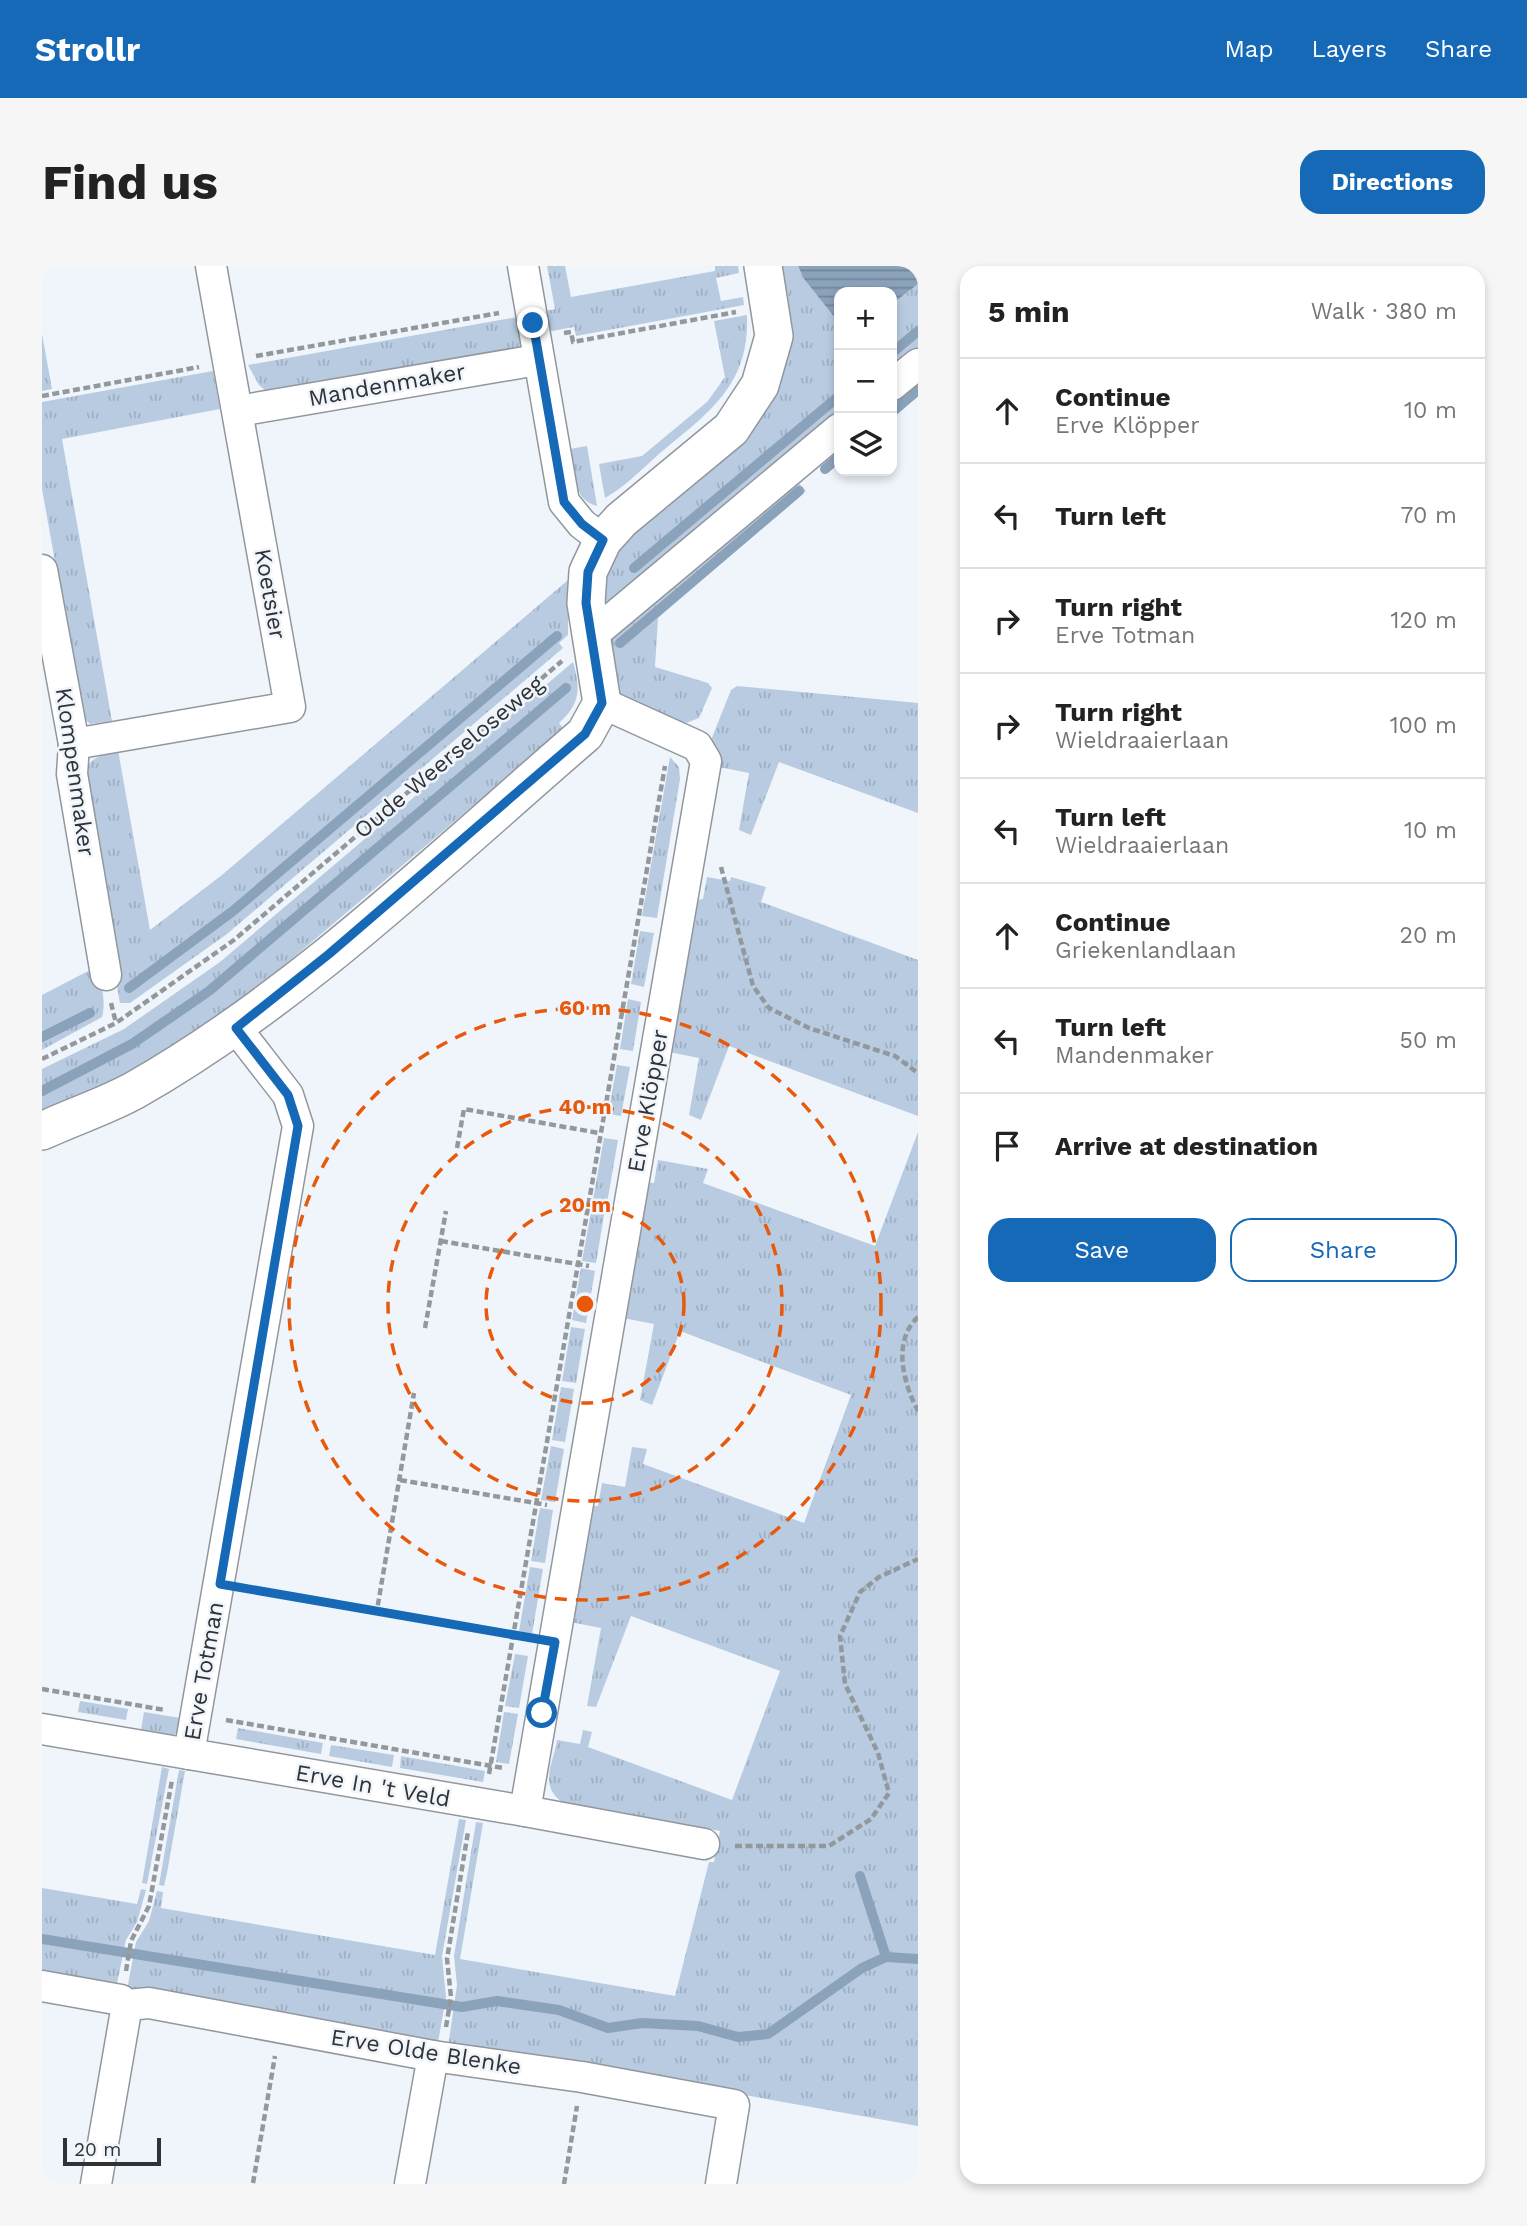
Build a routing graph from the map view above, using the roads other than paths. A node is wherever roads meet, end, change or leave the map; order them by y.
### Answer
1 (211, 266) edge
2 (523, 266) edge
3 (763, 266) edge
4 (536, 349) junction
5 (918, 363) edge
6 (897, 381) edge
7 (238, 411) junction
8 (834, 433) edge
9 (603, 540) junction
10 (42, 570) edge
11 (590, 637) junction
12 (602, 703) junction
13 (74, 744) junction
14 (106, 975) dead end
15 (236, 1028) junction
16 (42, 1130) edge
17 (42, 1729) edge
18 (183, 1753) junction
19 (525, 1811) junction
20 (704, 1844) road end
21 (42, 1986) edge
22 (127, 2005) junction
23 (433, 2056) junction
24 (96, 2184) edge
25 (410, 2184) edge
26 (720, 2184) edge

1 - 7 street, Koetsier
2 - 4 street
3 - 9 street
4 - 7 street, Mandenmaker
4 - 9 street
5 - 6 street
7 - 13 street, Koetsier
8 - 11 street
9 - 11 street
10 - 13 street, Klompenmaker
11 - 12 street
12 - 15 street
12 - 19 street, Erve Klöpper
13 - 14 street, Klompenmaker
15 - 16 street
15 - 18 street, Erve Totman
17 - 18 street, Erve In 't Veld
18 - 19 street, Erve In 't Veld
19 - 20 street, Erve In 't Veld
21 - 22 street, Erve Olde Blenke
22 - 23 street, Erve Olde Blenke
22 - 24 street
23 - 25 street
23 - 26 street, Erve Olde Blenke

